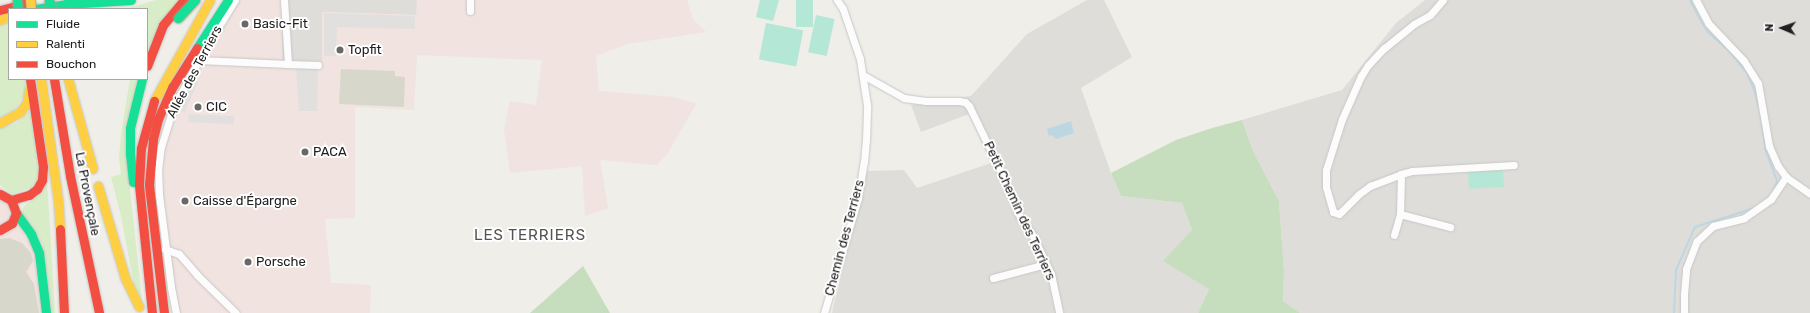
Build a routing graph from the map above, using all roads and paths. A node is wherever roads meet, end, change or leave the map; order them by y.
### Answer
1 (46, 0) edge
2 (131, 0) edge
3 (184, 0) edge
4 (191, 0) edge
5 (195, 0) edge
6 (210, 0) edge
7 (217, 0) edge
8 (228, 0) edge
9 (235, 0) edge
10 (284, 0) edge
11 (470, 0) edge
12 (832, 0) edge
13 (838, 0) edge
14 (1443, 0) edge
15 (1696, 0) edge
16 (9, 8) edge
17 (42, 8) edge
18 (470, 11) dead end
19 (174, 18) junction
20 (179, 55) junction
21 (196, 56) junction
22 (148, 64) edge
23 (288, 64) junction
24 (318, 65) dead end
25 (863, 75) junction
26 (30, 80) edge
27 (30, 80) edge
28 (41, 80) edge
29 (54, 80) edge
30 (68, 80) edge
31 (142, 80) edge
32 (0, 123) edge
33 (1514, 165) dead end
34 (93, 169) dead end
35 (1400, 174) junction
36 (1786, 177) junction
37 (98, 186) dead end
38 (1, 194) edge
39 (1810, 194) edge
40 (11, 200) junction
41 (16, 213) junction
42 (1400, 214) junction
43 (1450, 227) dead end
44 (4, 228) edge
45 (31, 234) junction
46 (1394, 236) dead end
47 (143, 238) junction
48 (165, 249) junction
49 (1046, 264) junction
50 (993, 278) dead end
51 (139, 307) dead end
52 (46, 313) edge
53 (64, 313) edge
54 (98, 313) edge
55 (152, 313) edge
56 (164, 313) edge
57 (176, 313) edge
58 (236, 313) edge
59 (824, 313) edge
60 (1059, 313) edge
61 (1684, 313) edge

1 - 16 main road
2 - 17 main road
3 - 19 main road
4 - 20 main road
5 - 19 main road, bridge
6 - 20 main road
7 - 21 main road
8 - 21 main road
9 - 21 street, Allée des Terriers
10 - 23 street
11 - 18 street
12 - 13 street
13 - 25 street, Chemin des Terriers
14 - 35 street
15 - 36 street
19 - 22 main road
20 - 47 main road
21 - 23 street
21 - 48 street, Allée des Terriers
21 - 56 main road
23 - 24 street
25 - 49 street, Petit Chemin des Terriers
25 - 59 street, Chemin des Terriers
26 - 32 main road
27 - 40 main road
28 - 53 main road, La Provençale
29 - 54 main road, La Provençale
30 - 34 main road
31 - 47 main road
33 - 35 street
35 - 42 street
36 - 39 street
36 - 61 street
37 - 51 main road
38 - 40 main road
40 - 41 main road
41 - 44 main road
41 - 45 main road
42 - 43 street
42 - 46 street
44 - 45 main road
45 - 52 main road
47 - 55 main road
48 - 57 street, Allée des Terriers
48 - 58 street
49 - 50 street
49 - 60 street, Petit Chemin des Terriers

